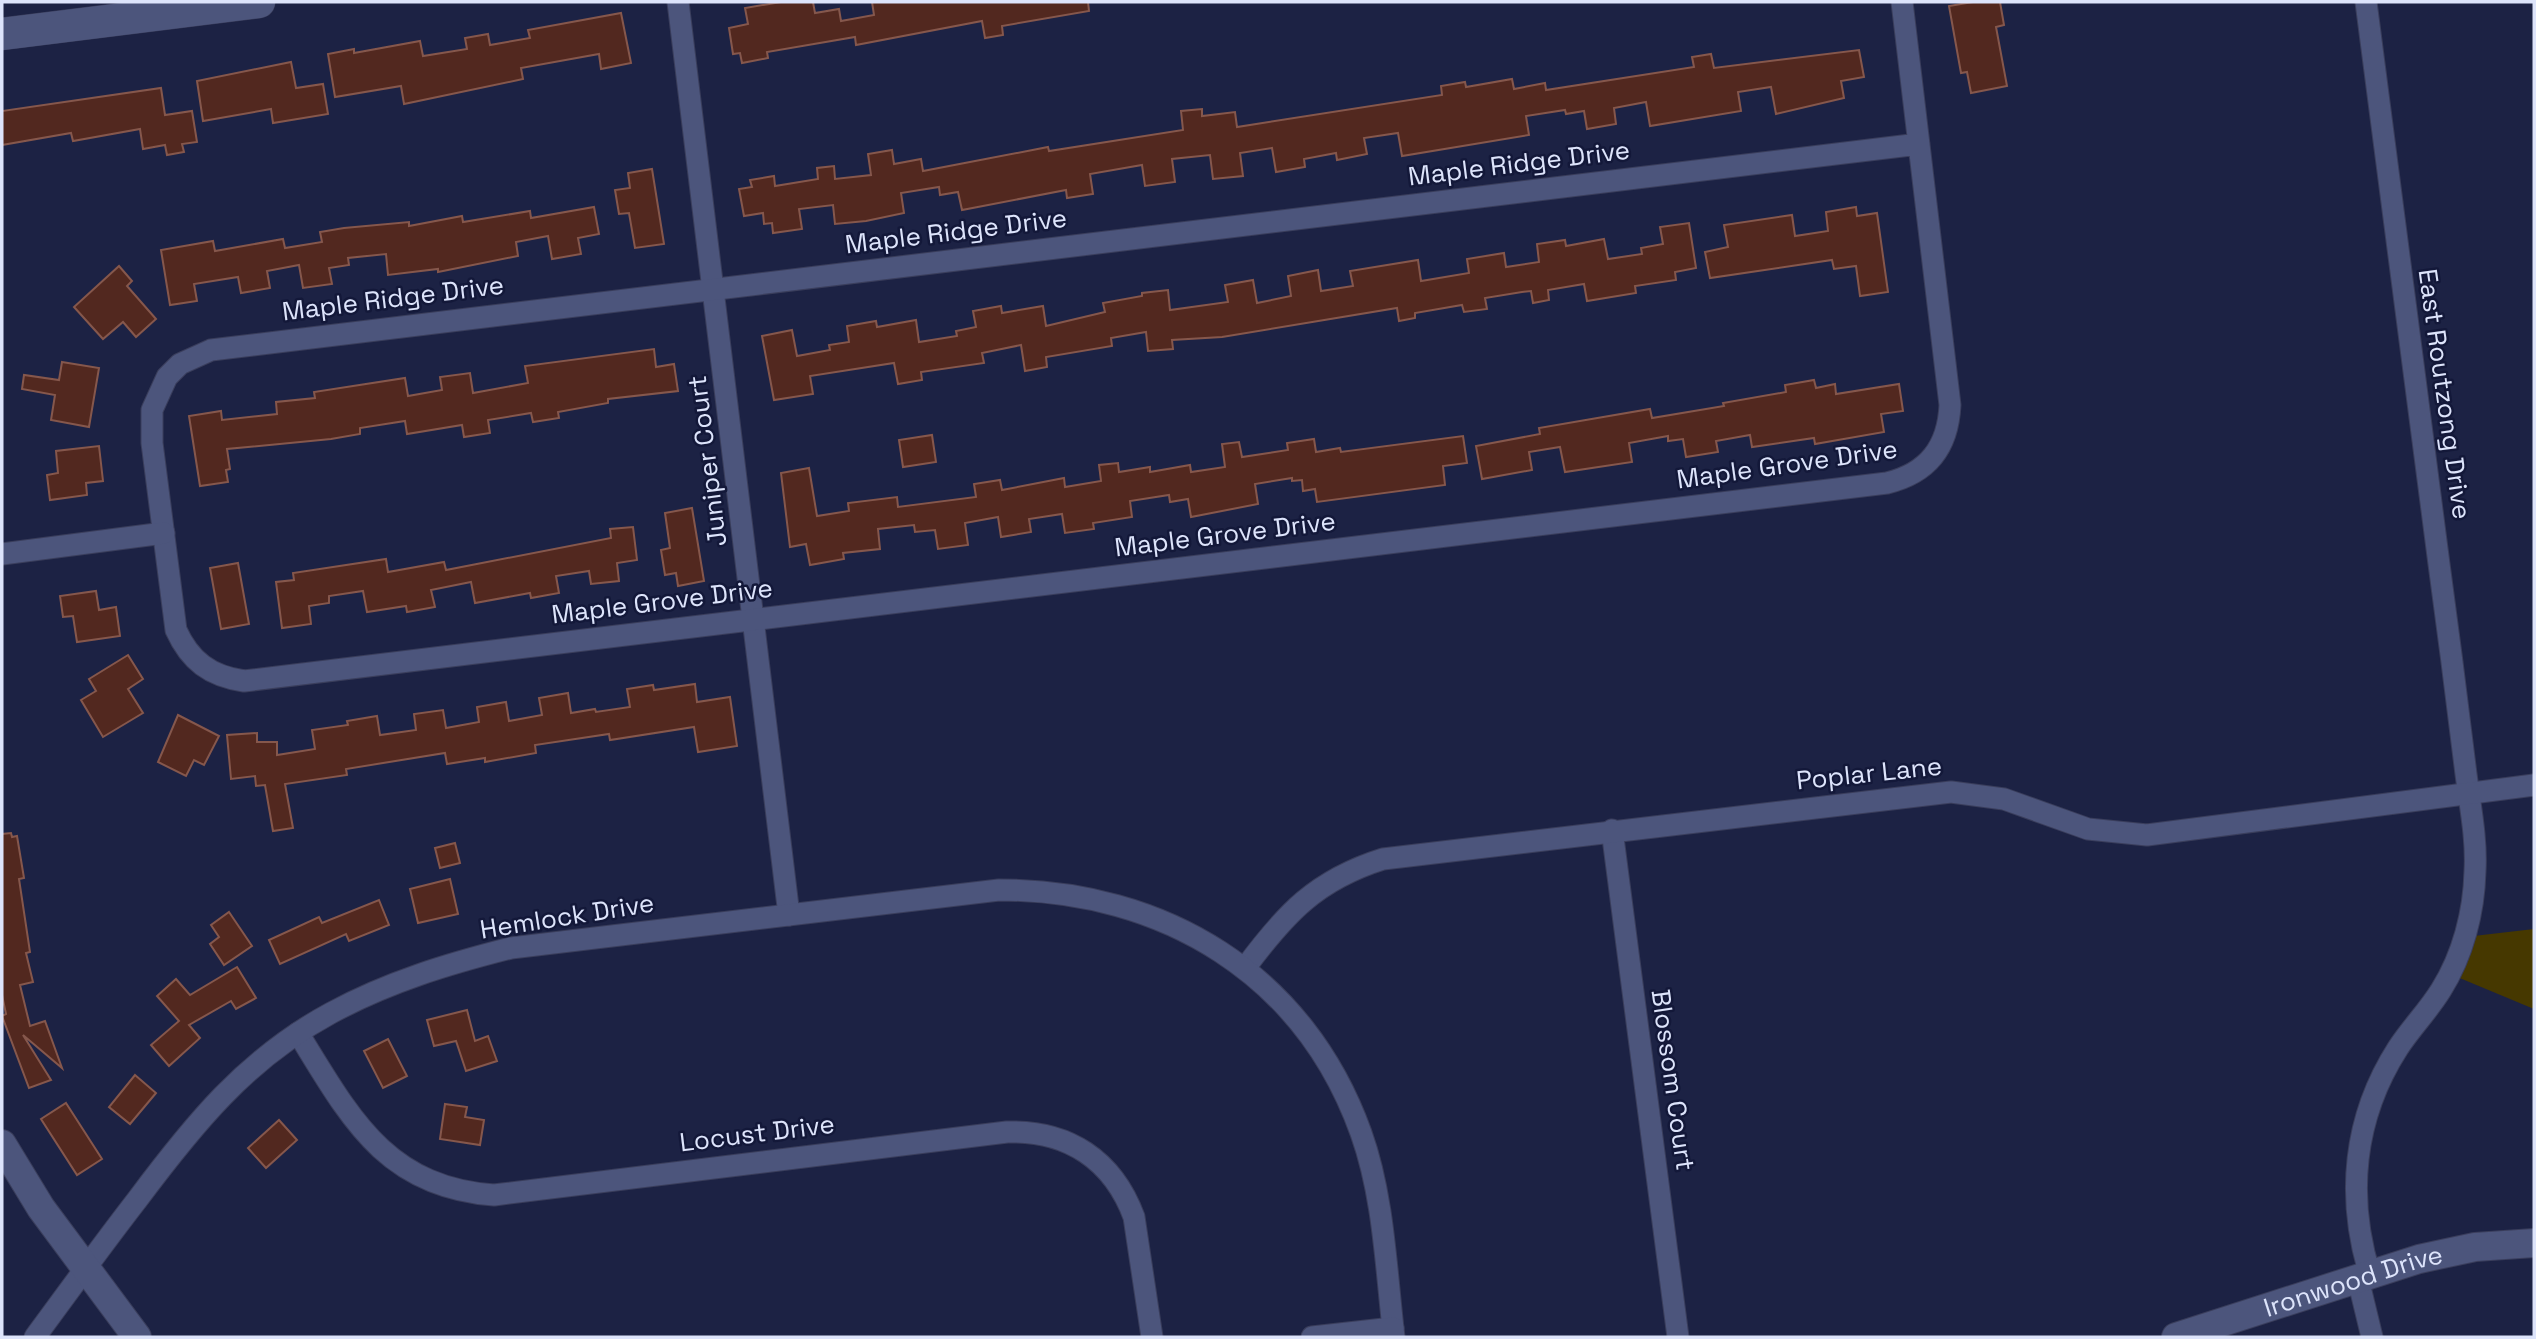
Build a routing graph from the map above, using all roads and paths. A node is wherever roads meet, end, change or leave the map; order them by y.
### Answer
1 (260, 2) edge
2 (678, 2) edge
3 (1902, 2) edge
4 (2366, 2) edge
5 (2, 34) edge
6 (1919, 144) junction
7 (714, 287) junction
8 (164, 533) junction
9 (2, 554) edge
10 (753, 618) junction
11 (2534, 786) edge
12 (2468, 793) junction
13 (1612, 830) junction
14 (789, 915) junction
15 (1245, 968) junction
16 (299, 1033) junction
17 (2, 1144) edge
18 (2534, 1243) edge
19 (86, 1268) junction
20 (2364, 1277) junction
21 (1393, 1332) edge
22 (35, 1337) edge
23 (137, 1337) edge
24 (1152, 1337) edge
25 (1312, 1337) edge
26 (1678, 1337) edge
27 (2176, 1337) edge
28 (2372, 1337) edge

1 - 5 main road
2 - 7 street, Juniper Court
3 - 6 street, Maple Grove Drive
4 - 12 street, East Routzong Drive
6 - 7 street, Maple Ridge Drive
6 - 10 street, Maple Grove Drive
7 - 8 street, Maple Ridge Drive
7 - 10 street, Juniper Court
8 - 9 street
8 - 10 street, Maple Grove Drive
10 - 14 street, Juniper Court
11 - 12 street, Poplar Lane
12 - 13 street, Poplar Lane
12 - 20 street, East Routzong Drive
13 - 15 street, Poplar Lane
13 - 26 street, Blossom Court
14 - 15 street, Hemlock Drive
14 - 16 street, Hemlock Drive
15 - 21 street, Hemlock Drive
16 - 19 street, Hemlock Drive
16 - 24 street, Locust Drive
17 - 19 street
18 - 20 street, Ironwood Drive
19 - 22 street, Hemlock Drive
19 - 23 street
20 - 27 street, Ironwood Drive
20 - 28 street, East Routzong Drive
21 - 25 street

